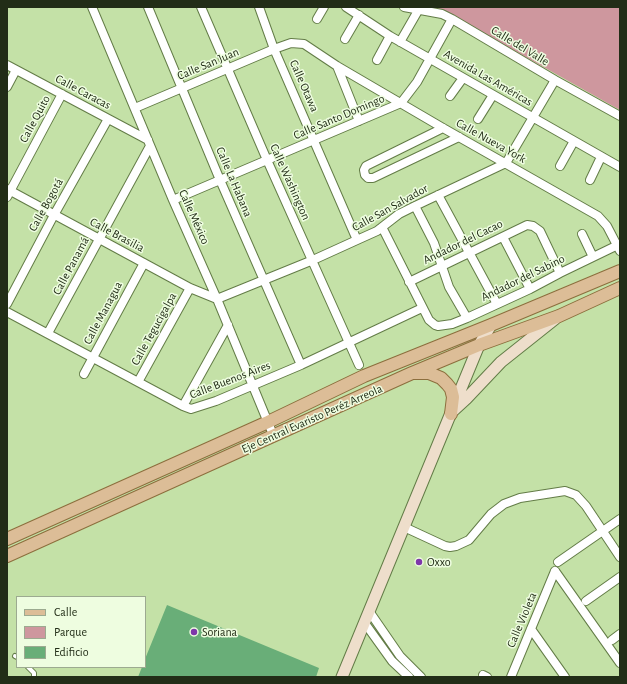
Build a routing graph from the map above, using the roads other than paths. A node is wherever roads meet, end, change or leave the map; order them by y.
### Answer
1 (92, 7) edge
2 (148, 7) edge
3 (201, 7) edge
4 (259, 7) edge
5 (324, 7) edge
6 (346, 7) edge
7 (404, 7) edge
8 (419, 9) junction
9 (359, 15) junction
10 (317, 19) dead end
11 (452, 19) junction
12 (390, 36) junction
13 (345, 39) dead end
14 (400, 42) junction
15 (291, 43) joint
16 (274, 49) junction
17 (430, 59) junction
18 (377, 60) dead end
19 (7, 65) edge
20 (337, 66) junction
21 (228, 69) junction
22 (16, 70) junction
23 (463, 78) junction
24 (555, 80) junction
25 (7, 87) edge
26 (183, 89) junction
27 (62, 94) junction
28 (493, 95) junction
29 (450, 96) dead end
30 (401, 103) junction
31 (135, 108) junction
32 (620, 116) edge
33 (533, 118) junction
34 (108, 119) junction
35 (478, 119) dead end
36 (359, 121) junction
37 (443, 128) junction
38 (458, 137) junction
39 (315, 141) junction
40 (574, 141) junction
41 (149, 143) junction
42 (601, 157) junction
43 (267, 160) junction
44 (506, 163) junction
45 (560, 166) dead end
46 (620, 167) edge
47 (220, 180) junction
48 (590, 180) dead end
49 (8, 192) edge
50 (438, 195) junction
51 (172, 200) junction
52 (415, 206) junction
53 (54, 215) junction
54 (382, 227) junction
55 (582, 234) dead end
56 (503, 237) junction
57 (99, 239) junction
58 (357, 240) junction
59 (619, 247) edge
60 (469, 253) junction
61 (593, 257) junction
62 (313, 260) junction
63 (144, 263) junction
64 (443, 265) junction
65 (620, 271) edge
66 (560, 273) junction
67 (264, 281) junction
68 (409, 282) junction
69 (190, 288) junction
70 (620, 288) edge
71 (530, 289) junction
72 (217, 299) junction
73 (7, 304) edge
74 (497, 304) junction
75 (422, 308) junction
76 (7, 312) edge
77 (559, 316) junction
78 (467, 318) junction
79 (228, 325) junction
80 (491, 325) junction
81 (48, 333) junction
82 (349, 343) junction
83 (480, 345) junction
84 (93, 358) junction
85 (301, 365) junction
86 (359, 365) dead end
87 (412, 373) junction
88 (84, 374) dead end
89 (138, 382) junction
90 (252, 386) junction
91 (183, 406) junction
92 (451, 414) junction
93 (268, 422) junction
94 (274, 437) junction
95 (145, 477) junction
96 (151, 491) junction
97 (620, 519) edge
98 (404, 527) junction
99 (602, 531) junction
100 (7, 539) edge
101 (7, 556) edge
102 (620, 557) edge
103 (558, 562) dead end
104 (620, 577) edge
105 (586, 601) dead end
106 (369, 611) junction
107 (364, 622) junction
108 (531, 629) junction
109 (620, 634) edge
110 (612, 640) dead end
111 (620, 663) edge
112 (29, 668) edge
113 (34, 677) edge
114 (342, 677) edge
115 (409, 677) edge
116 (421, 677) edge
117 (511, 677) edge
118 (565, 677) edge

1 - 31 street, Calle México
2 - 26 street, Calle La Habana
3 - 21 street, Calle Washington
4 - 16 street, Calle Otawa
5 - 10 street
6 - 9 street, Avenida Las Américas
7 - 8 street, Calle del Valle
8 - 11 street, Calle del Valle
8 - 14 street
9 - 12 street, Avenida Las Américas
9 - 13 street
11 - 17 street, Calle Santo Domingo
11 - 24 street, Calle del Valle
12 - 14 street, Avenida Las Américas
12 - 18 street
14 - 17 street, Avenida Las Américas
15 - 16 street, Calle San Juan
15 - 20 street, Calle Nueva York
16 - 21 street, Calle San Juan
16 - 39 street, Calle Otawa
17 - 23 street, Avenida Las Américas
17 - 30 street, Calle Santo Domingo
19 - 22 street, Calle Caracas
20 - 30 street, Calle Nueva York
20 - 36 street
21 - 26 street, Calle San Juan
21 - 43 street, Calle Washington
22 - 25 street
22 - 27 street, Calle Caracas
23 - 28 street, Avenida Las Américas
23 - 29 street
24 - 32 street, Calle del Valle
24 - 33 street
26 - 31 street, Calle San Juan
26 - 47 street, Calle La Habana
27 - 34 street, Calle Caracas
27 - 49 street, Calle Quito
28 - 33 street, Avenida Las Américas
28 - 35 street
30 - 36 street, Calle Santo Domingo
30 - 37 street, Calle Nueva York
31 - 41 street, Calle México
33 - 40 street, Avenida Las Américas
33 - 44 street
34 - 41 street, Calle Caracas
34 - 53 street, Calle Bogotá
36 - 39 street, Calle Santo Domingo
37 - 38 street, Calle Nueva York
37 - 38 street
38 - 44 street, Calle Nueva York
39 - 43 street, Calle Santo Domingo
39 - 58 street, Calle Otawa
40 - 42 street, Avenida Las Américas
40 - 45 street
41 - 51 street, Calle México
41 - 57 street, Calle Panamá
42 - 46 street, Avenida Las Américas
42 - 48 street
43 - 47 street, Calle Santo Domingo
43 - 62 street, Calle Washington
44 - 50 street, Calle San Salvador
44 - 59 street, Calle Nueva York
47 - 51 street, Calle Santo Domingo
47 - 67 street, Calle La Habana
49 - 53 street, Calle Brasilia
50 - 52 street, Calle San Salvador
50 - 60 street
51 - 72 street, Calle México
52 - 54 street, Calle San Salvador
52 - 64 street
53 - 57 street, Calle Brasilia
53 - 73 street, Calle Bogotá
54 - 58 street, Calle San Salvador
54 - 68 street
55 - 61 street
56 - 60 street, Andador del Cacao
56 - 66 street, Andador del Cacao
56 - 71 street
57 - 63 street, Calle Brasilia
57 - 81 street, Calle Panamá
58 - 62 street, Calle San Salvador
59 - 61 street, Andador del Sabino
60 - 64 street, Andador del Cacao
60 - 74 street
61 - 66 street, Andador del Sabino
62 - 67 street, Calle San Salvador
62 - 82 street, Calle Washington
63 - 69 street, Calle Brasilia
63 - 84 street, Calle Managua
64 - 68 street, Andador del Cacao
64 - 78 street
65 - 80 main road, Eje Central Evaristo Peréz Arreola
66 - 71 street, Andador del Sabino
67 - 72 street, Calle San Salvador
67 - 85 street, Calle La Habana
68 - 75 street
69 - 72 street, Calle Brasilia
69 - 89 street, Calle Tegucigalpa
70 - 77 main road, Eje Central Evaristo Peréz Arreola
71 - 74 street, Andador del Sabino
72 - 79 street, Calle México
74 - 78 street, Andador del Sabino
75 - 78 street, Andador del Sabino
75 - 82 street, Calle Buenos Aires
76 - 81 street, Calle Buenos Aires
77 - 83 main road, Eje Central Evaristo Peréz Arreola
77 - 92 main road
79 - 90 street, Calle México
79 - 91 street
80 - 83 main road
80 - 93 main road, Eje Central Evaristo Peréz Arreola
81 - 84 street, Calle Buenos Aires
82 - 85 street, Calle Buenos Aires
82 - 86 street, Calle Washington
83 - 87 main road, Eje Central Evaristo Peréz Arreola
83 - 92 main road
84 - 88 street, Calle Managua
84 - 89 street, Calle Buenos Aires
85 - 90 street, Calle Buenos Aires
87 - 92 main road
87 - 94 main road, Eje Central Evaristo Peréz Arreola
89 - 91 street, Calle Buenos Aires
90 - 91 street, Calle Buenos Aires
90 - 93 street, Calle México
92 - 98 main road
93 - 94 street, Calle México
93 - 95 main road, Eje Central Evaristo Peréz Arreola
94 - 96 main road, Eje Central Evaristo Peréz Arreola
95 - 96 main road
95 - 100 main road, Eje Central Evaristo Peréz Arreola
96 - 101 main road, Eje Central Evaristo Peréz Arreola
97 - 99 street
98 - 99 street
98 - 106 main road
99 - 102 street
99 - 103 street
104 - 105 street
106 - 107 main road
106 - 116 street
107 - 114 main road
107 - 115 street
108 - 111 street, Calle Violeta
108 - 117 street, Calle Violeta
108 - 118 street
109 - 110 street
112 - 113 lane

